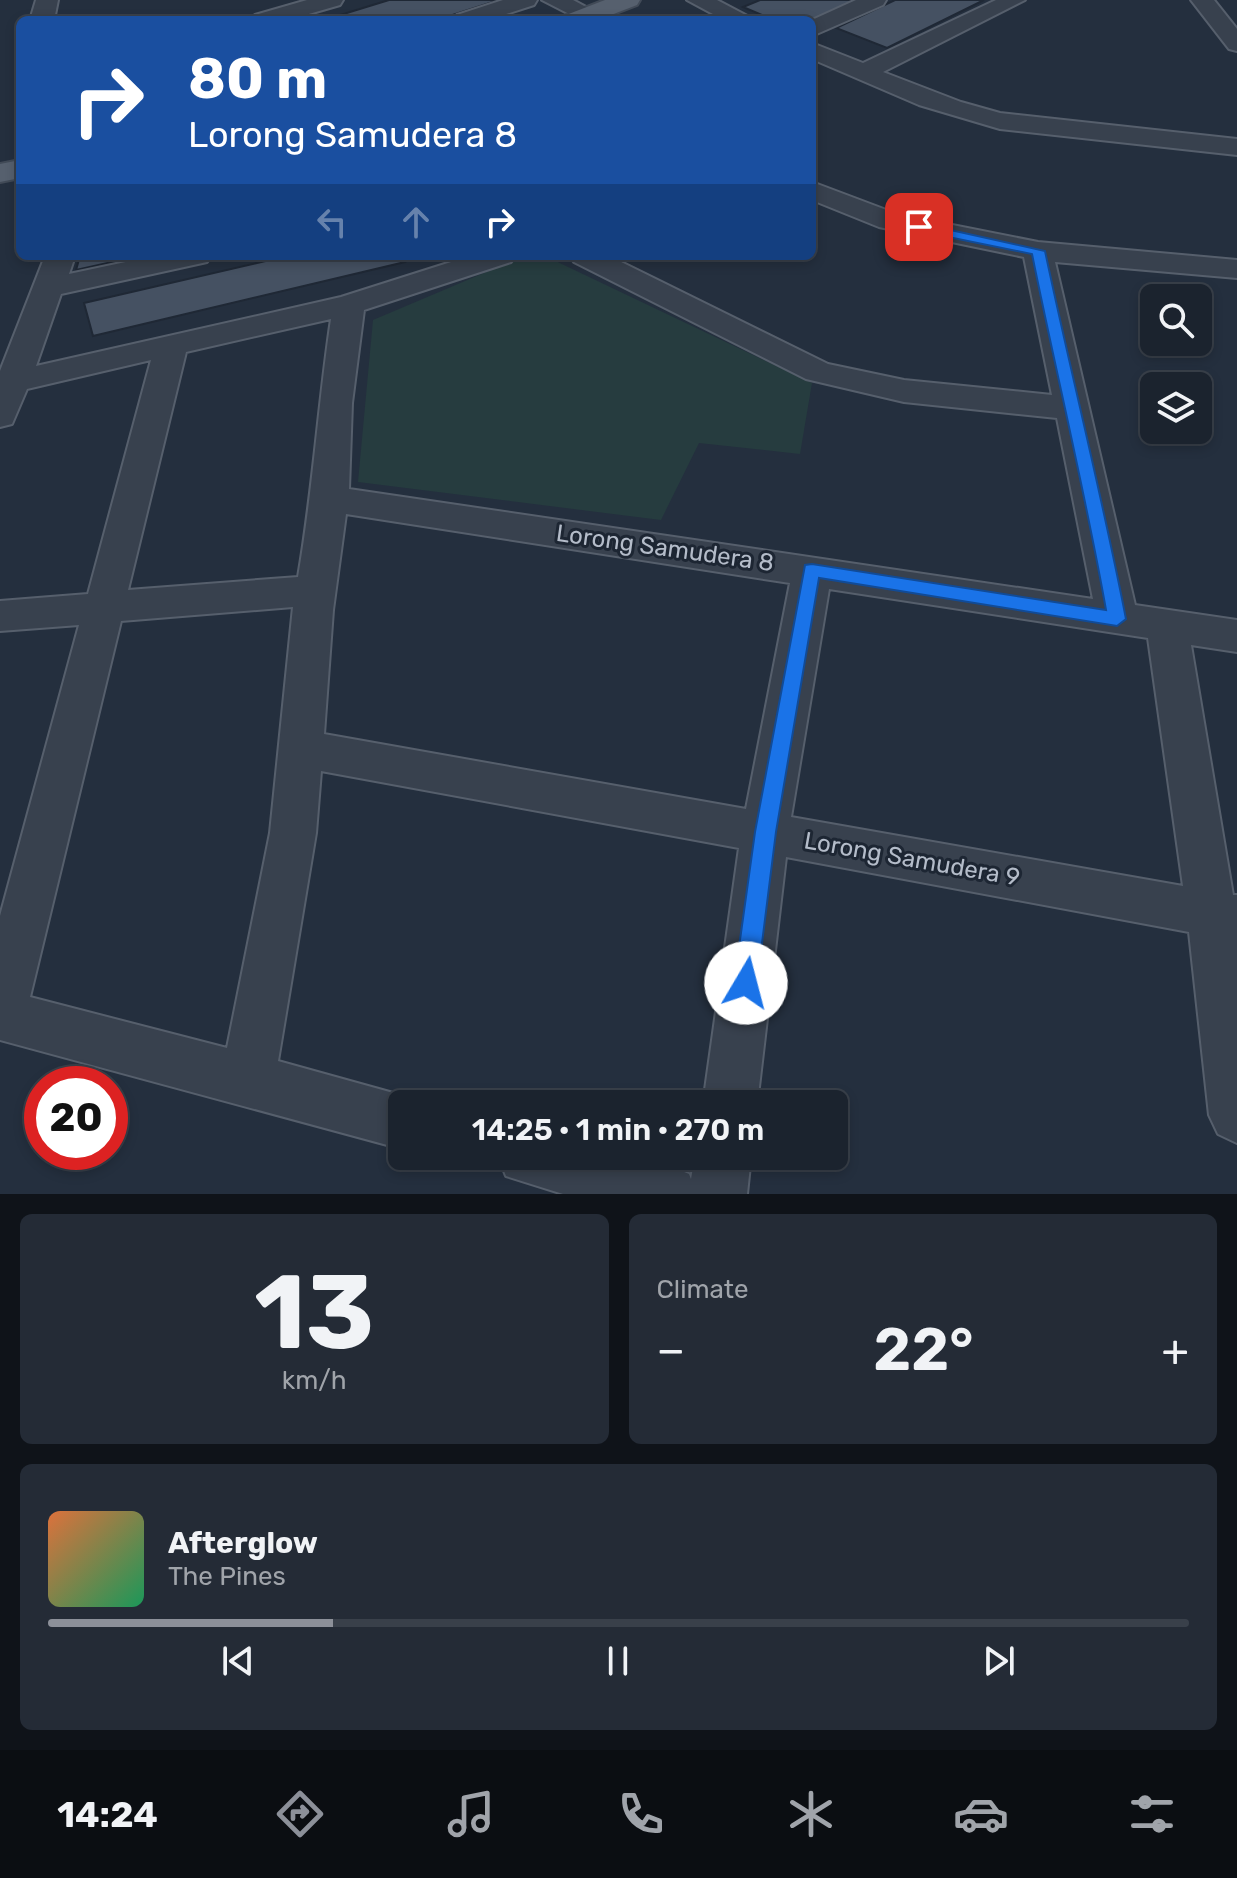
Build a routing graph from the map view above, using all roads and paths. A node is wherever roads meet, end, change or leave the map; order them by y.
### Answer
1 (332, 0) edge
2 (526, 0) edge
3 (553, 0) edge
4 (628, 0) edge
5 (875, 0) edge
6 (1014, 0) edge
7 (1202, 0) edge
8 (702, 4) edge
9 (277, 16) edge
10 (477, 16) edge
11 (580, 16) edge
12 (585, 16) edge
13 (733, 16) edge
14 (816, 27) edge
15 (1237, 44) edge
16 (816, 52) edge
17 (865, 71) junction
18 (1237, 147) edge
19 (816, 192) edge
20 (1038, 251) junction
21 (58, 260) edge
22 (177, 260) edge
23 (472, 260) edge
24 (593, 260) edge
25 (451, 263) edge
26 (1237, 269) edge
27 (47, 288) junction
28 (349, 305) junction
29 (171, 348) junction
30 (14, 381) junction
31 (1071, 408) junction
32 (0, 416) edge
33 (330, 499) junction
34 (812, 570) junction
35 (316, 590) junction
36 (104, 608) junction
37 (0, 616) edge
38 (1117, 619) junction
39 (1167, 626) junction
40 (1237, 636) edge
41 (303, 749) junction
42 (765, 832) junction
43 (1224, 915) edge
44 (0, 1014) edge
45 (248, 1078) junction
46 (732, 1090) edge
47 (1237, 1115) edge
48 (388, 1117) edge
49 (579, 1170) edge
50 (721, 1170) edge
51 (669, 1194) edge
52 (718, 1194) edge

1 - 9 street
2 - 10 street
3 - 11 street
4 - 12 main road
5 - 14 street
6 - 17 street
7 - 15 street
8 - 13 street
16 - 17 street
17 - 18 street
19 - 20 street
20 - 26 street
20 - 31 street
21 - 27 street
22 - 27 street
23 - 25 street
24 - 31 street
25 - 28 street
27 - 30 street
28 - 29 street
28 - 33 street
29 - 30 street
29 - 36 street
30 - 32 street
31 - 38 street
33 - 34 street, Lorong Samudera 8
33 - 35 street
34 - 38 street, Lorong Samudera 8
34 - 42 street
35 - 36 street
35 - 41 street
36 - 37 street
36 - 44 street
38 - 39 street, Lorong Samudera 8
39 - 40 street, Lorong Samudera 8
39 - 43 street
41 - 42 street, Lorong Samudera 9
41 - 45 street
42 - 43 street, Lorong Samudera 9
42 - 46 street
43 - 47 street
44 - 45 street
45 - 48 street
49 - 51 street
50 - 52 street

